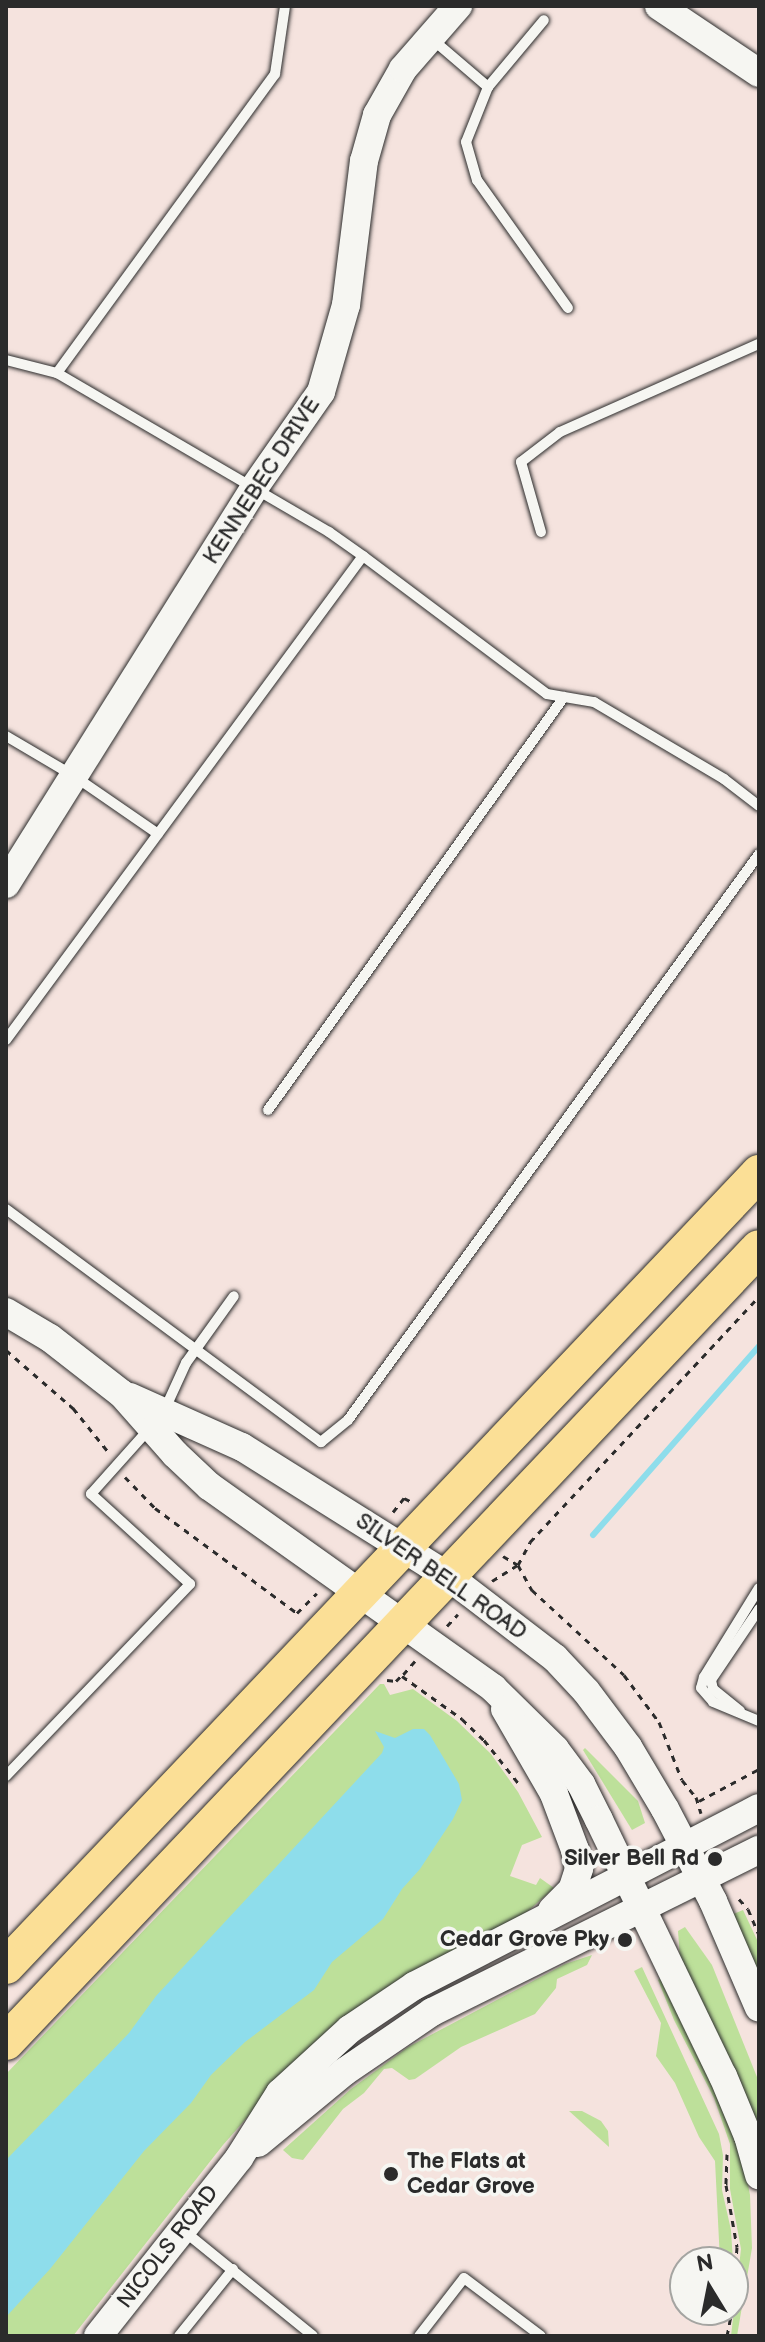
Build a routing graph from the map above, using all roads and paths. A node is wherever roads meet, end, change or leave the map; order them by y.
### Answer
1 (285, 6) edge
2 (458, 6) edge
3 (659, 6) edge
4 (544, 20) dead end
5 (430, 38) junction
6 (759, 73) edge
7 (488, 87) junction
8 (568, 308) dead end
9 (759, 344) edge
10 (6, 360) edge
11 (57, 373) junction
12 (254, 488) junction
13 (541, 532) dead end
14 (363, 556) junction
15 (564, 697) junction
16 (6, 736) edge
17 (74, 776) junction
18 (759, 806) edge
19 (158, 834) junction
20 (759, 854) edge
21 (6, 884) edge
22 (6, 1040) edge
23 (268, 1110) dead end
24 (759, 1173) edge
25 (6, 1209) edge
26 (759, 1248) edge
27 (234, 1296) dead end
28 (759, 1296) edge
29 (6, 1312) edge
30 (195, 1350) junction
31 (157, 1419) junction
32 (401, 1549) junction
33 (448, 1576) junction
34 (759, 1588) edge
35 (359, 1591) junction
36 (759, 1609) edge
37 (404, 1622) junction
38 (493, 1688) junction
39 (759, 1720) edge
40 (759, 1769) edge
41 (6, 1776) edge
42 (759, 1808) edge
43 (684, 1845) junction
44 (759, 1850) edge
45 (626, 1875) junction
46 (702, 1880) junction
47 (642, 1908) junction
48 (538, 1922) junction
49 (6, 1966) edge
50 (759, 2008) edge
51 (6, 2042) edge
52 (726, 2146) dead end
53 (239, 2158) junction
54 (759, 2175) edge
55 (181, 2229) junction
56 (737, 2246) edge
57 (233, 2269) junction
58 (526, 2332) edge
59 (98, 2336) edge
60 (179, 2336) edge
61 (313, 2336) edge
62 (419, 2336) edge
63 (541, 2336) edge

1 - 11 lane
2 - 5 street, KENNEBEC DRIVE
3 - 6 street
4 - 7 lane
5 - 7 lane
5 - 12 street, KENNEBEC DRIVE
7 - 8 lane
9 - 13 lane
10 - 11 lane
11 - 12 lane
12 - 14 lane
12 - 17 street, KENNEBEC DRIVE
14 - 15 lane
14 - 19 lane
15 - 18 lane
15 - 23 lane
16 - 17 lane
17 - 19 lane
17 - 21 street, KENNEBEC DRIVE
19 - 22 lane
20 - 30 lane
24 - 32 highway
25 - 30 lane
26 - 33 highway
27 - 30 lane
28 - 40 path
29 - 31 street, SILVER BELL ROAD
30 - 31 lane
31 - 32 street, SILVER BELL ROAD
31 - 35 street, SILVER BELL ROAD
31 - 41 lane
32 - 33 street, SILVER BELL ROAD
32 - 35 highway
33 - 37 highway
33 - 43 street, SILVER BELL ROAD
34 - 39 lane
35 - 37 street, SILVER BELL ROAD
35 - 49 highway
36 - 39 lane
37 - 38 street, SILVER BELL ROAD
37 - 51 highway
38 - 45 street, SILVER BELL ROAD
38 - 48 street
42 - 43 street
43 - 45 street
43 - 46 street, SILVER BELL ROAD
44 - 46 street
45 - 47 street, SILVER BELL ROAD
45 - 48 street
46 - 47 street
46 - 50 street, SILVER BELL ROAD
47 - 53 street
47 - 54 street, SILVER BELL ROAD
48 - 53 street
52 - 56 path
53 - 55 street, NICOLS ROAD
55 - 57 lane
55 - 59 street, NICOLS ROAD
57 - 60 lane
57 - 61 lane
58 - 62 lane
58 - 63 lane

